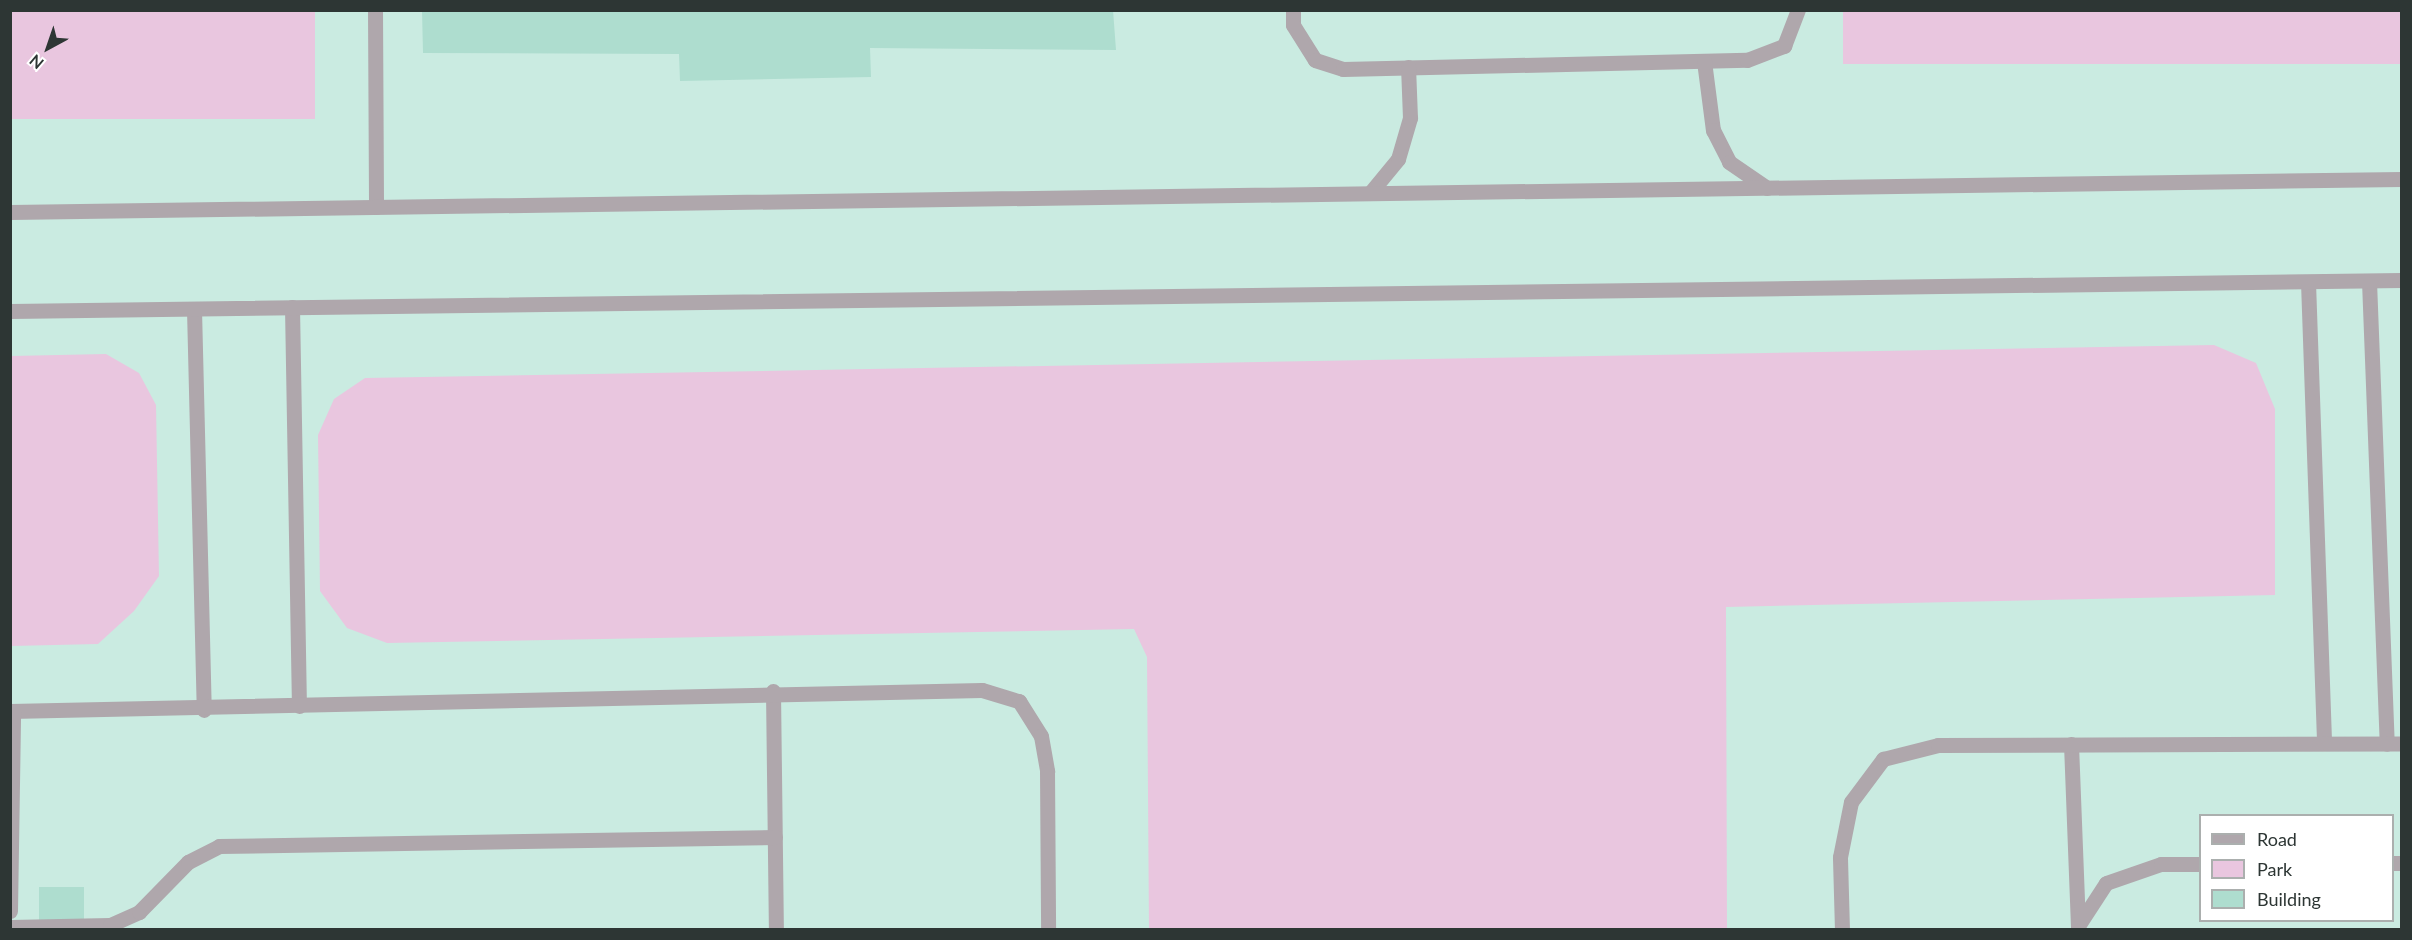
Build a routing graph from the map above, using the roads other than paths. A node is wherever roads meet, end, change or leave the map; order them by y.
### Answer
1 (375, 10) edge
2 (1293, 10) edge
3 (1798, 10) edge
4 (1704, 61) junction
5 (1408, 67) junction
6 (2402, 179) edge
7 (1767, 188) junction
8 (1370, 193) junction
9 (376, 207) junction
10 (10, 212) edge
11 (2402, 280) edge
12 (2369, 281) junction
13 (2308, 282) junction
14 (292, 307) junction
15 (195, 309) junction
16 (10, 311) edge
17 (774, 691) junction
18 (299, 706) junction
19 (204, 710) junction
20 (12, 711) edge
21 (2324, 743) junction
22 (2394, 743) edge
23 (2071, 744) junction
24 (775, 837) junction
25 (2199, 864) edge
26 (10, 911) edge
27 (10, 927) edge
28 (2078, 928) edge
29 (776, 930) edge
30 (1048, 930) edge
31 (1842, 930) edge

1 - 9 street
2 - 5 street
3 - 4 street
4 - 5 street
4 - 7 street
5 - 8 street
6 - 7 street
7 - 8 street
8 - 9 street
9 - 10 street
11 - 12 street
12 - 13 street
12 - 22 street
13 - 14 street
13 - 21 street
14 - 15 street
14 - 18 street
15 - 16 street
15 - 19 street
17 - 18 street
17 - 24 street
17 - 30 street
18 - 19 street
19 - 20 street
20 - 26 street
21 - 22 street
21 - 23 street
23 - 28 street
23 - 31 street
24 - 27 street
24 - 29 street
25 - 28 street

